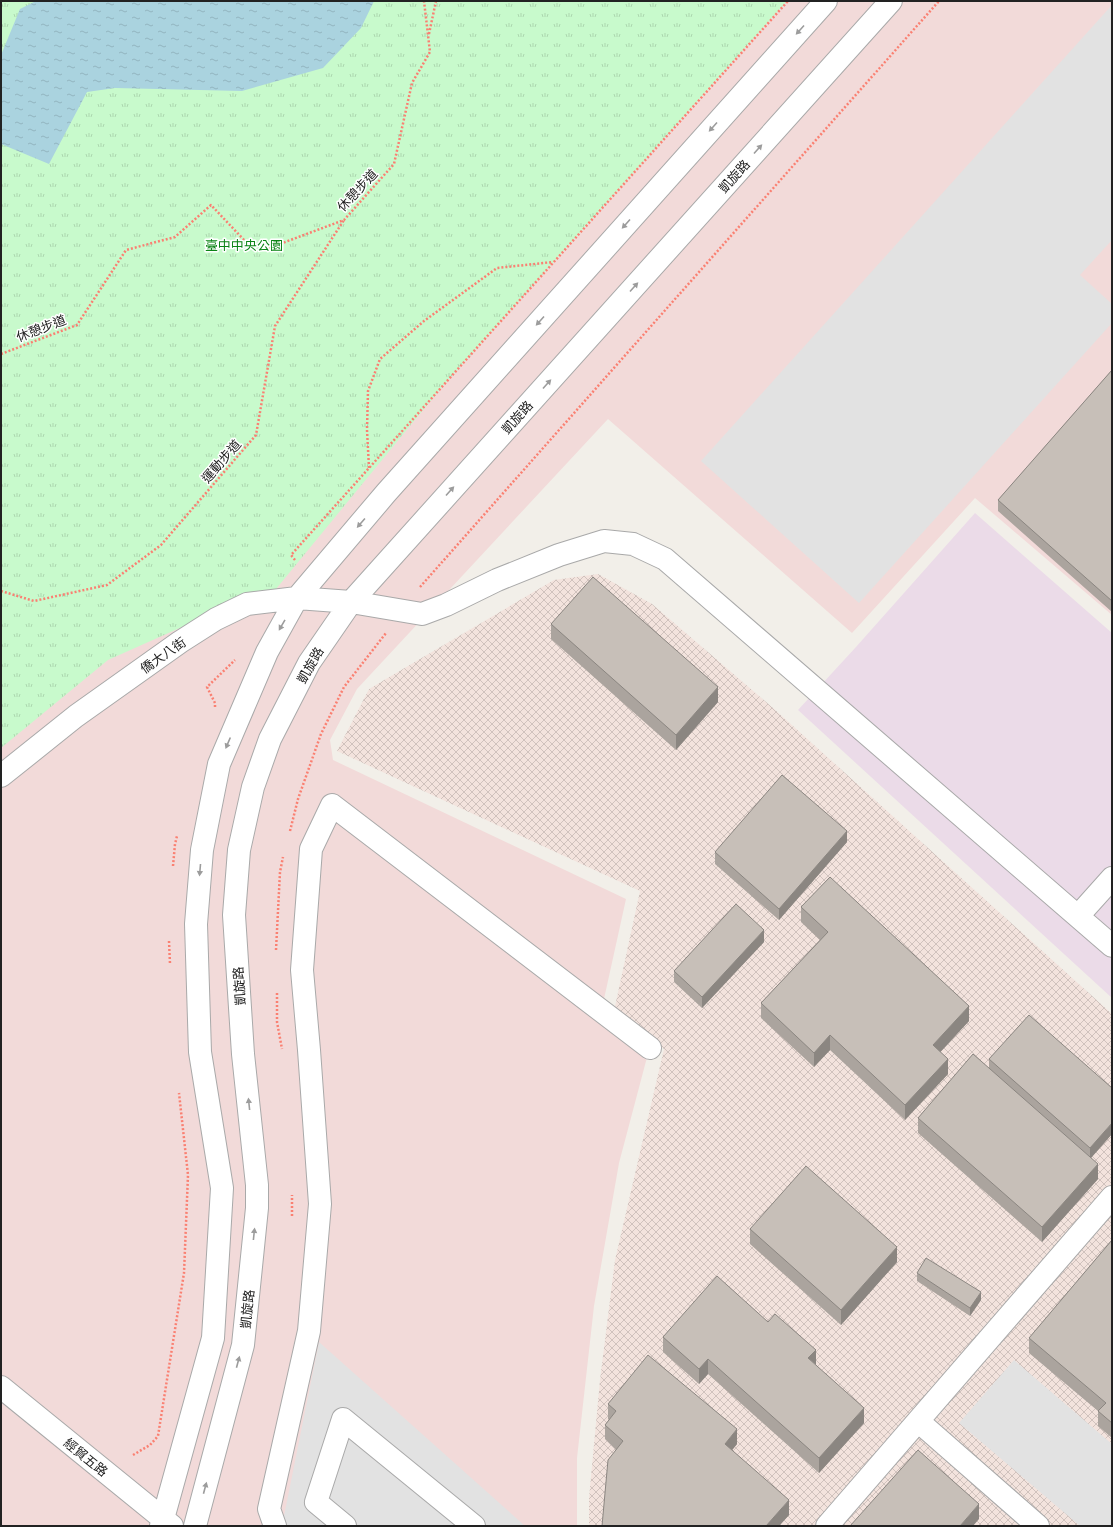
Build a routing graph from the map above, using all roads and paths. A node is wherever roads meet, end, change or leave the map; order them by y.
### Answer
1 (424, 1) edge
2 (436, 1) edge
3 (788, 1) edge
4 (826, 1) edge
5 (891, 1) edge
6 (939, 1) edge
7 (428, 36) junction
8 (344, 220) junction
9 (554, 262) junction
10 (1, 354) edge
11 (369, 469) junction
12 (291, 555) dead end
13 (1, 591) edge
14 (297, 598) junction
15 (351, 602) junction
16 (402, 611) junction
17 (1, 776) edge
18 (289, 836) dead end
19 (285, 850) dead end
20 (1112, 878) edge
21 (1078, 916) junction
22 (1112, 946) edge
23 (276, 952) dead end
24 (277, 991) dead end
25 (650, 1048) dead end
26 (282, 1053) dead end
27 (292, 1190) dead end
28 (1112, 1196) edge
29 (291, 1221) dead end
30 (1, 1387) edge
31 (918, 1422) junction
32 (166, 1524) edge
33 (195, 1526) edge
34 (275, 1526) edge
35 (345, 1526) edge
36 (474, 1526) edge
37 (827, 1526) edge
38 (1038, 1526) edge

1 - 7 path, 休憩步道
2 - 7 path
3 - 9 path
4 -> 14 street
15 -> 5 street, 凱旋路
6 - 16 path
7 - 8 path, 休憩步道
8 - 10 path, 休憩步道
8 - 13 path, 運動步道
9 - 11 path
9 - 11 path
11 - 12 path
14 - 15 street, 僑大八街
14 - 17 street, 僑大八街
14 -> 32 street
15 - 16 street, 僑大八街
33 -> 15 street, 凱旋路
16 - 18 path
16 - 21 street, 僑大八街
19 - 23 path
20 - 21 street
21 - 22 street, 僑大八街
24 - 26 path
25 - 34 street
27 - 29 path
28 - 31 street
30 - 32 street, 經貿五路
31 - 37 street
31 - 38 street
35 - 36 street

